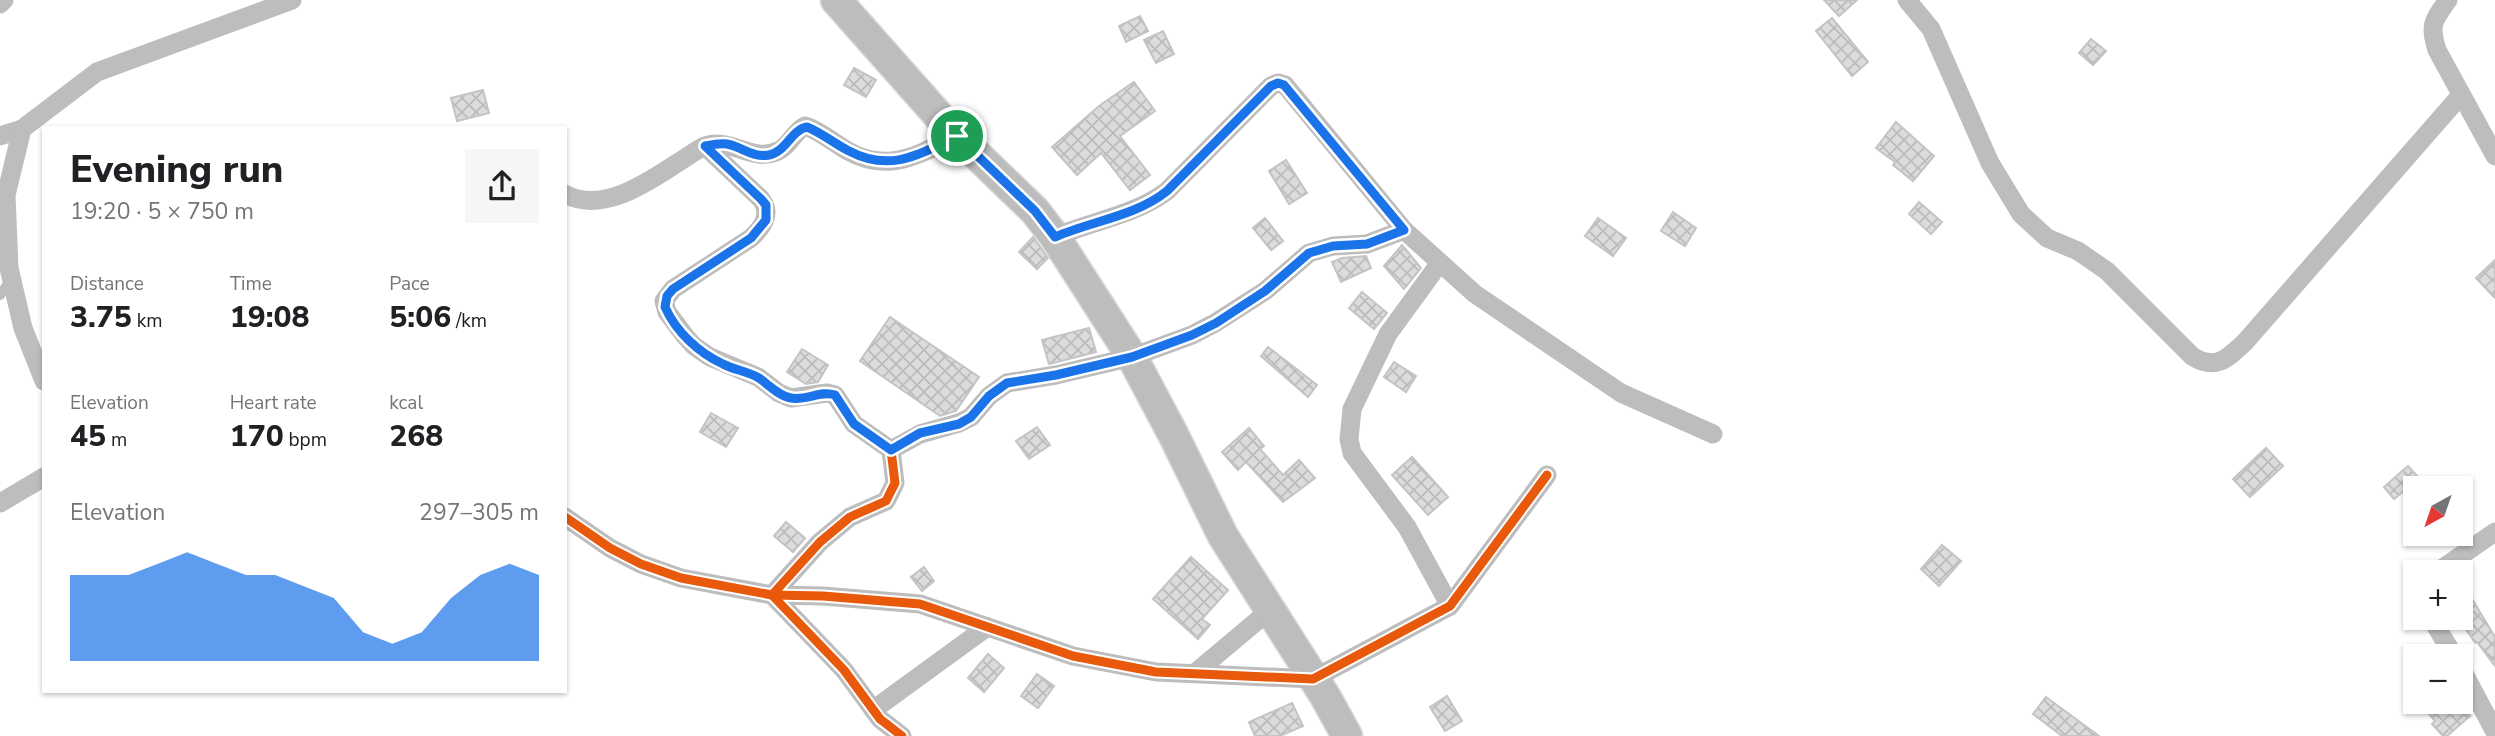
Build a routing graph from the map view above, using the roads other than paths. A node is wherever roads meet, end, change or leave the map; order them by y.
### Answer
1 (292, 0) edge
2 (836, 0) edge
3 (1907, 0) edge
4 (2448, 0) edge
5 (2461, 95) junction
6 (22, 128) junction
7 (0, 136) edge
8 (957, 136) junction
9 (705, 146) junction
10 (2495, 156) edge
11 (567, 195) edge
12 (1404, 230) junction
13 (1055, 237) junction
14 (1439, 264) junction
15 (5, 288) edge
16 (1132, 357) junction
17 (42, 376) edge
18 (1713, 434) dead end
19 (891, 450) junction
20 (1548, 475) dead end
21 (42, 478) edge
22 (0, 503) edge
23 (567, 518) edge
24 (2495, 532) edge
25 (2454, 560) edge
26 (772, 595) junction
27 (1450, 606) junction
28 (1270, 611) junction
29 (987, 627) junction
30 (1195, 673) junction
31 (1313, 678) junction
32 (2473, 691) edge
33 (873, 710) junction
34 (2495, 732) edge
35 (902, 736) edge
36 (1347, 736) edge

1 - 6 street
2 - 8 main road
3 - 5 street
4 - 5 street
5 - 10 street
6 - 7 street
6 - 15 street
8 - 9 street
8 - 13 main road
9 - 11 street
9 - 19 street
12 - 13 street
12 - 14 street
12 - 16 street
13 - 16 main road
14 - 18 street
14 - 27 street
15 - 17 street
16 - 19 street
16 - 28 main road
19 - 26 street
20 - 27 street
21 - 22 street
23 - 26 street
24 - 25 street
26 - 29 street
26 - 33 street
27 - 31 street
28 - 30 street
28 - 31 main road
29 - 30 street
29 - 33 street
30 - 31 street
31 - 36 main road
32 - 34 street
33 - 35 street

